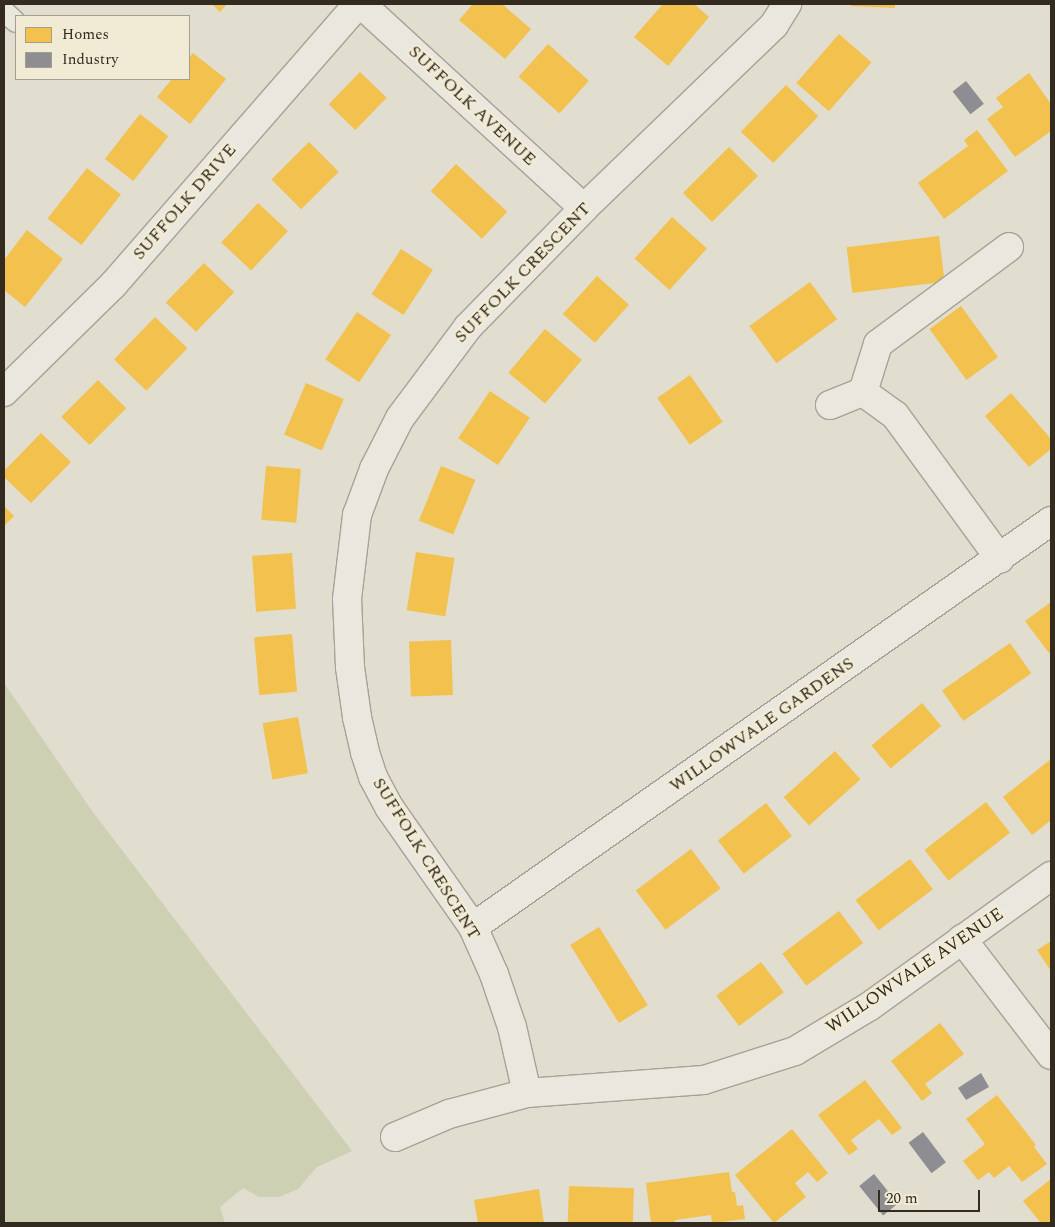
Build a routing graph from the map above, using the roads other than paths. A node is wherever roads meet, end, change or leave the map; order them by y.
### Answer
1 (360, 4) edge
2 (787, 4) edge
3 (4, 11) edge
4 (15, 21) edge
5 (584, 208) junction
6 (1009, 247) dead end
7 (4, 392) edge
8 (863, 392) junction
9 (830, 405) dead end
10 (1051, 521) edge
11 (1000, 559) junction
12 (1051, 876) edge
13 (473, 927) junction
14 (962, 939) junction
15 (1051, 1055) edge
16 (527, 1093) junction
17 (395, 1137) dead end

1 - 5 street, SUFFOLK AVENUE
1 - 7 street, SUFFOLK DRIVE
2 - 5 street, SUFFOLK CRESCENT
3 - 4 lane
5 - 13 street, SUFFOLK CRESCENT
6 - 8 street
8 - 9 street
8 - 11 street
10 - 11 street, WILLOWVALE GARDENS
11 - 13 street, WILLOWVALE GARDENS
12 - 14 street, WILLOWVALE AVENUE
13 - 16 street, SUFFOLK CRESCENT
14 - 15 street
14 - 16 street, WILLOWVALE AVENUE
16 - 17 street, WILLOWVALE AVENUE

